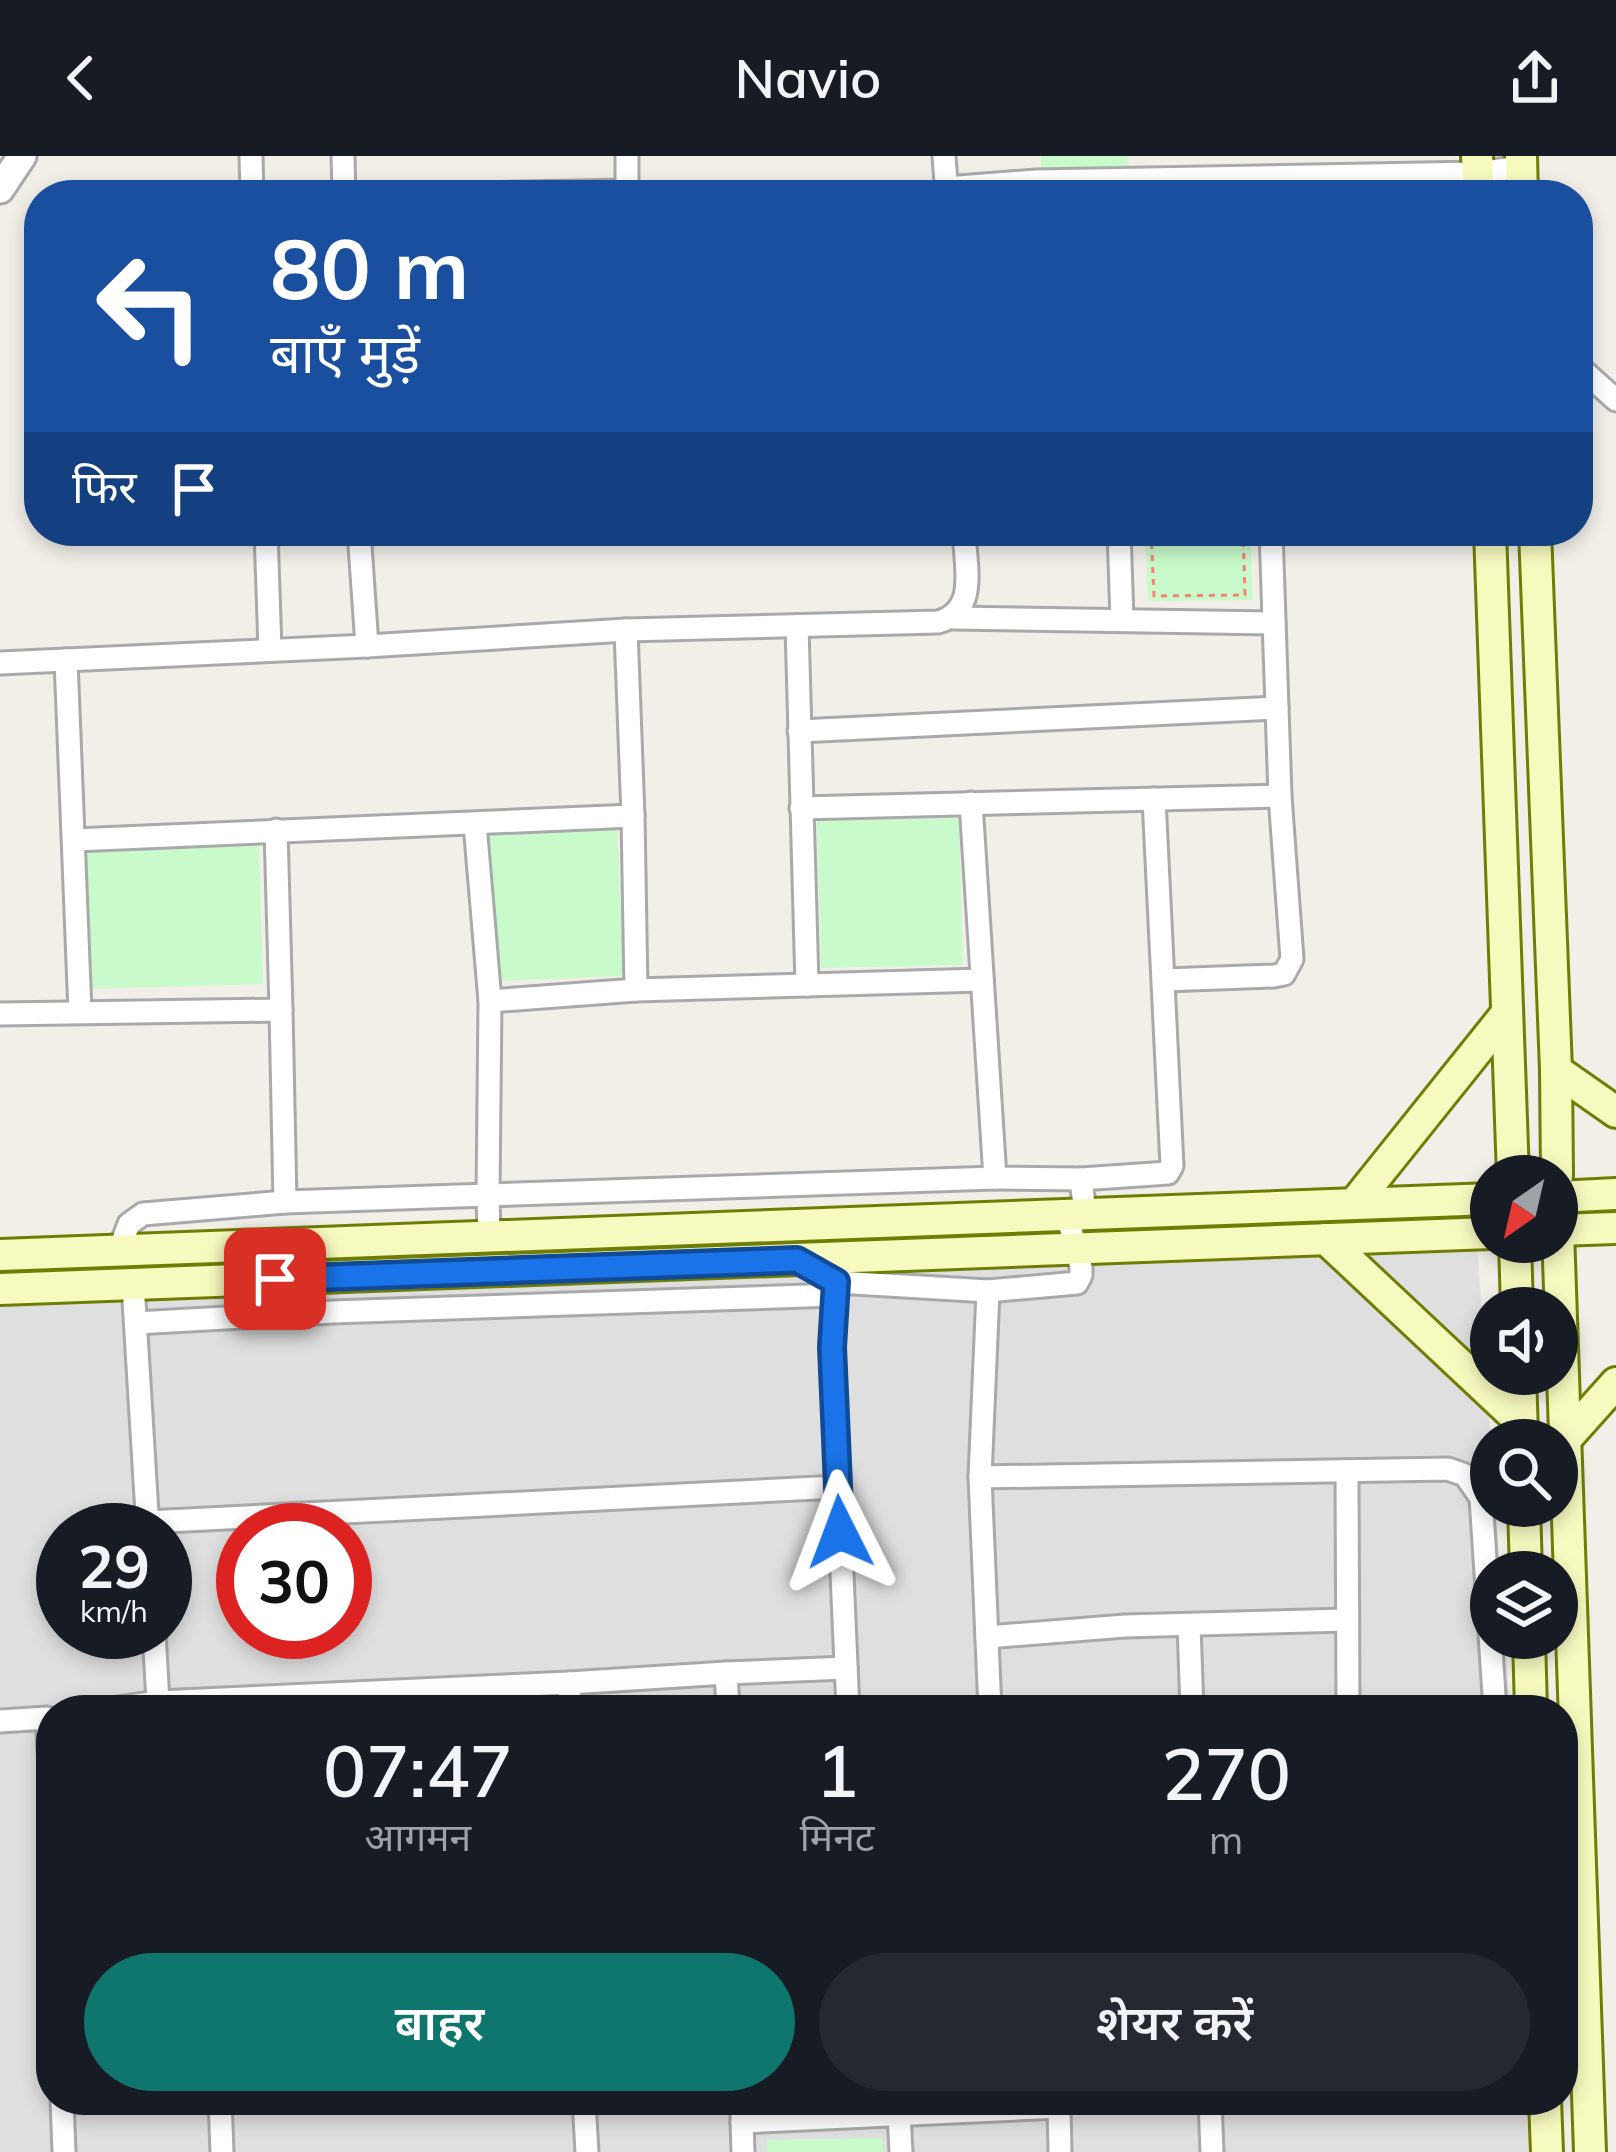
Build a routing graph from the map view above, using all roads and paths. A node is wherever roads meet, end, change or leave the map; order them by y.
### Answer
1 (22, 156) edge
2 (1309, 166) edge
3 (1188, 167) edge
4 (1521, 173) edge
5 (1478, 175) edge
6 (1138, 180) edge
7 (0, 189) edge
8 (1593, 379) edge
9 (1616, 400) edge
10 (267, 546) edge
11 (360, 546) edge
12 (965, 546) edge
13 (1120, 546) edge
14 (1152, 546) edge
15 (1243, 546) edge
16 (1271, 546) edge
17 (1491, 546) edge
18 (1536, 546) edge
19 (953, 618) junction
20 (1122, 620) junction
21 (1274, 623) junction
22 (796, 626) junction
23 (626, 630) junction
24 (367, 646) junction
25 (270, 650) junction
26 (66, 660) junction
27 (0, 663) edge
28 (1277, 707) junction
29 (799, 730) junction
30 (1280, 796) junction
31 (1154, 799) junction
32 (971, 803) junction
33 (801, 808) junction
34 (634, 816) junction
35 (475, 824) junction
36 (276, 830) junction
37 (74, 840) junction
38 (982, 980) junction
39 (1165, 980) junction
40 (807, 985) junction
41 (636, 990) junction
42 (490, 1001) junction
43 (281, 1010) junction
44 (80, 1012) junction
45 (1507, 1012) junction
46 (0, 1014) edge
47 (1556, 1070) junction
48 (1616, 1112) edge
49 (1512, 1155) edge
50 (1557, 1155) edge
51 (995, 1178) junction
52 (1081, 1179) junction
53 (1616, 1194) edge
54 (488, 1195) junction
55 (1578, 1198) edge
56 (1470, 1200) edge
57 (285, 1202) junction
58 (1354, 1204) junction
59 (1076, 1215) junction
60 (1616, 1228) edge
61 (1578, 1229) edge
62 (1470, 1234) edge
63 (489, 1237) junction
64 (1326, 1239) junction
65 (119, 1250) junction
66 (1077, 1250) junction
67 (0, 1255) edge
68 (797, 1260) junction
69 (1559, 1263) edge
70 (133, 1284) junction
71 (0, 1289) edge
72 (836, 1289) junction
73 (988, 1291) junction
74 (136, 1323) junction
75 (1616, 1383) edge
76 (1510, 1419) edge
77 (1564, 1419) edge
78 (1578, 1425) edge
79 (1347, 1471) junction
80 (980, 1478) junction
81 (838, 1486) junction
82 (146, 1503) edge
83 (192, 1523) edge
84 (1568, 1527) edge
85 (1347, 1620) junction
86 (1190, 1624) junction
87 (986, 1637) junction
88 (156, 1659) edge
89 (1529, 1659) edge
90 (846, 1668) junction
91 (725, 1673) junction
92 (569, 1682) junction
93 (158, 1695) edge
94 (463, 1695) edge
95 (569, 1695) edge
96 (727, 1695) edge
97 (847, 1695) edge
98 (989, 1695) edge
99 (1192, 1695) edge
100 (1348, 1695) edge
101 (1494, 1695) edge
102 (1530, 1695) edge
103 (1574, 1695) edge
104 (36, 1719) edge
105 (0, 1720) edge
106 (1578, 1810) edge
107 (63, 2115) edge
108 (221, 2115) edge
109 (585, 2115) edge
110 (742, 2115) edge
111 (899, 2115) edge
112 (1058, 2115) edge
113 (1211, 2115) edge
114 (1545, 2115) edge
115 (64, 2152) edge
116 (222, 2152) edge
117 (587, 2152) edge
118 (743, 2152) edge
119 (901, 2152) edge
120 (1060, 2152) edge
121 (1212, 2152) edge
122 (1546, 2152) edge
123 (1590, 2152) edge

1 - 7 street
2 - 3 street
2 - 5 street
3 - 6 street
4 - 5 street
8 - 9 street
10 - 25 street
11 - 24 street
12 - 19 street
13 - 20 street
14 - 15 path
16 - 21 street
17 - 45 main road
18 - 47 main road
19 - 20 street
19 - 22 street
20 - 21 street
21 - 28 street
22 - 23 street
22 - 29 street
23 - 24 street
23 - 34 street
24 - 25 street
25 - 26 street
26 - 27 street
26 - 37 street
28 - 29 street
28 - 30 street
29 - 33 street
30 - 31 street
30 - 39 street
31 - 32 street
31 - 39 street
32 - 33 street
32 - 38 street
33 - 40 street
34 - 35 street
34 - 41 street
35 - 36 street
35 - 42 street
36 - 37 street
36 - 43 street
37 - 44 street
38 - 40 street
38 - 51 street
39 - 52 street
40 - 41 street
41 - 42 street
42 - 54 street
43 - 44 street
43 - 57 street
44 - 46 street
45 - 49 main road
45 - 58 main road
47 - 48 main road
47 - 50 main road
51 - 52 street
51 - 54 street
52 - 59 street
53 - 55 main road
54 - 57 street
54 - 63 street
56 - 58 main road
57 - 65 street
58 - 59 main road
59 - 63 main road
59 - 66 street
60 - 61 main road
62 - 64 main road
63 - 65 main road
64 - 66 main road
64 - 76 main road
65 - 67 main road
66 - 68 main road
66 - 73 street
68 - 70 main road
68 - 72 street
69 - 77 main road
70 - 71 main road
70 - 74 street
72 - 73 street
72 - 74 street
72 - 81 street
73 - 80 street
74 - 82 street
75 - 78 main road
79 - 80 street
79 - 85 street
79 - 101 street
80 - 87 street
81 - 83 street
81 - 90 street
84 - 103 main road
85 - 86 street
85 - 100 street
86 - 87 street
86 - 99 street
87 - 98 street
88 - 93 street
89 - 102 main road
90 - 91 street
90 - 97 street
91 - 92 street
91 - 96 street
92 - 94 street
92 - 95 street
104 - 105 street
106 - 123 main road
107 - 115 street
108 - 116 street
109 - 117 street
110 - 118 street
111 - 119 street
112 - 120 street
113 - 121 street
114 - 122 main road

